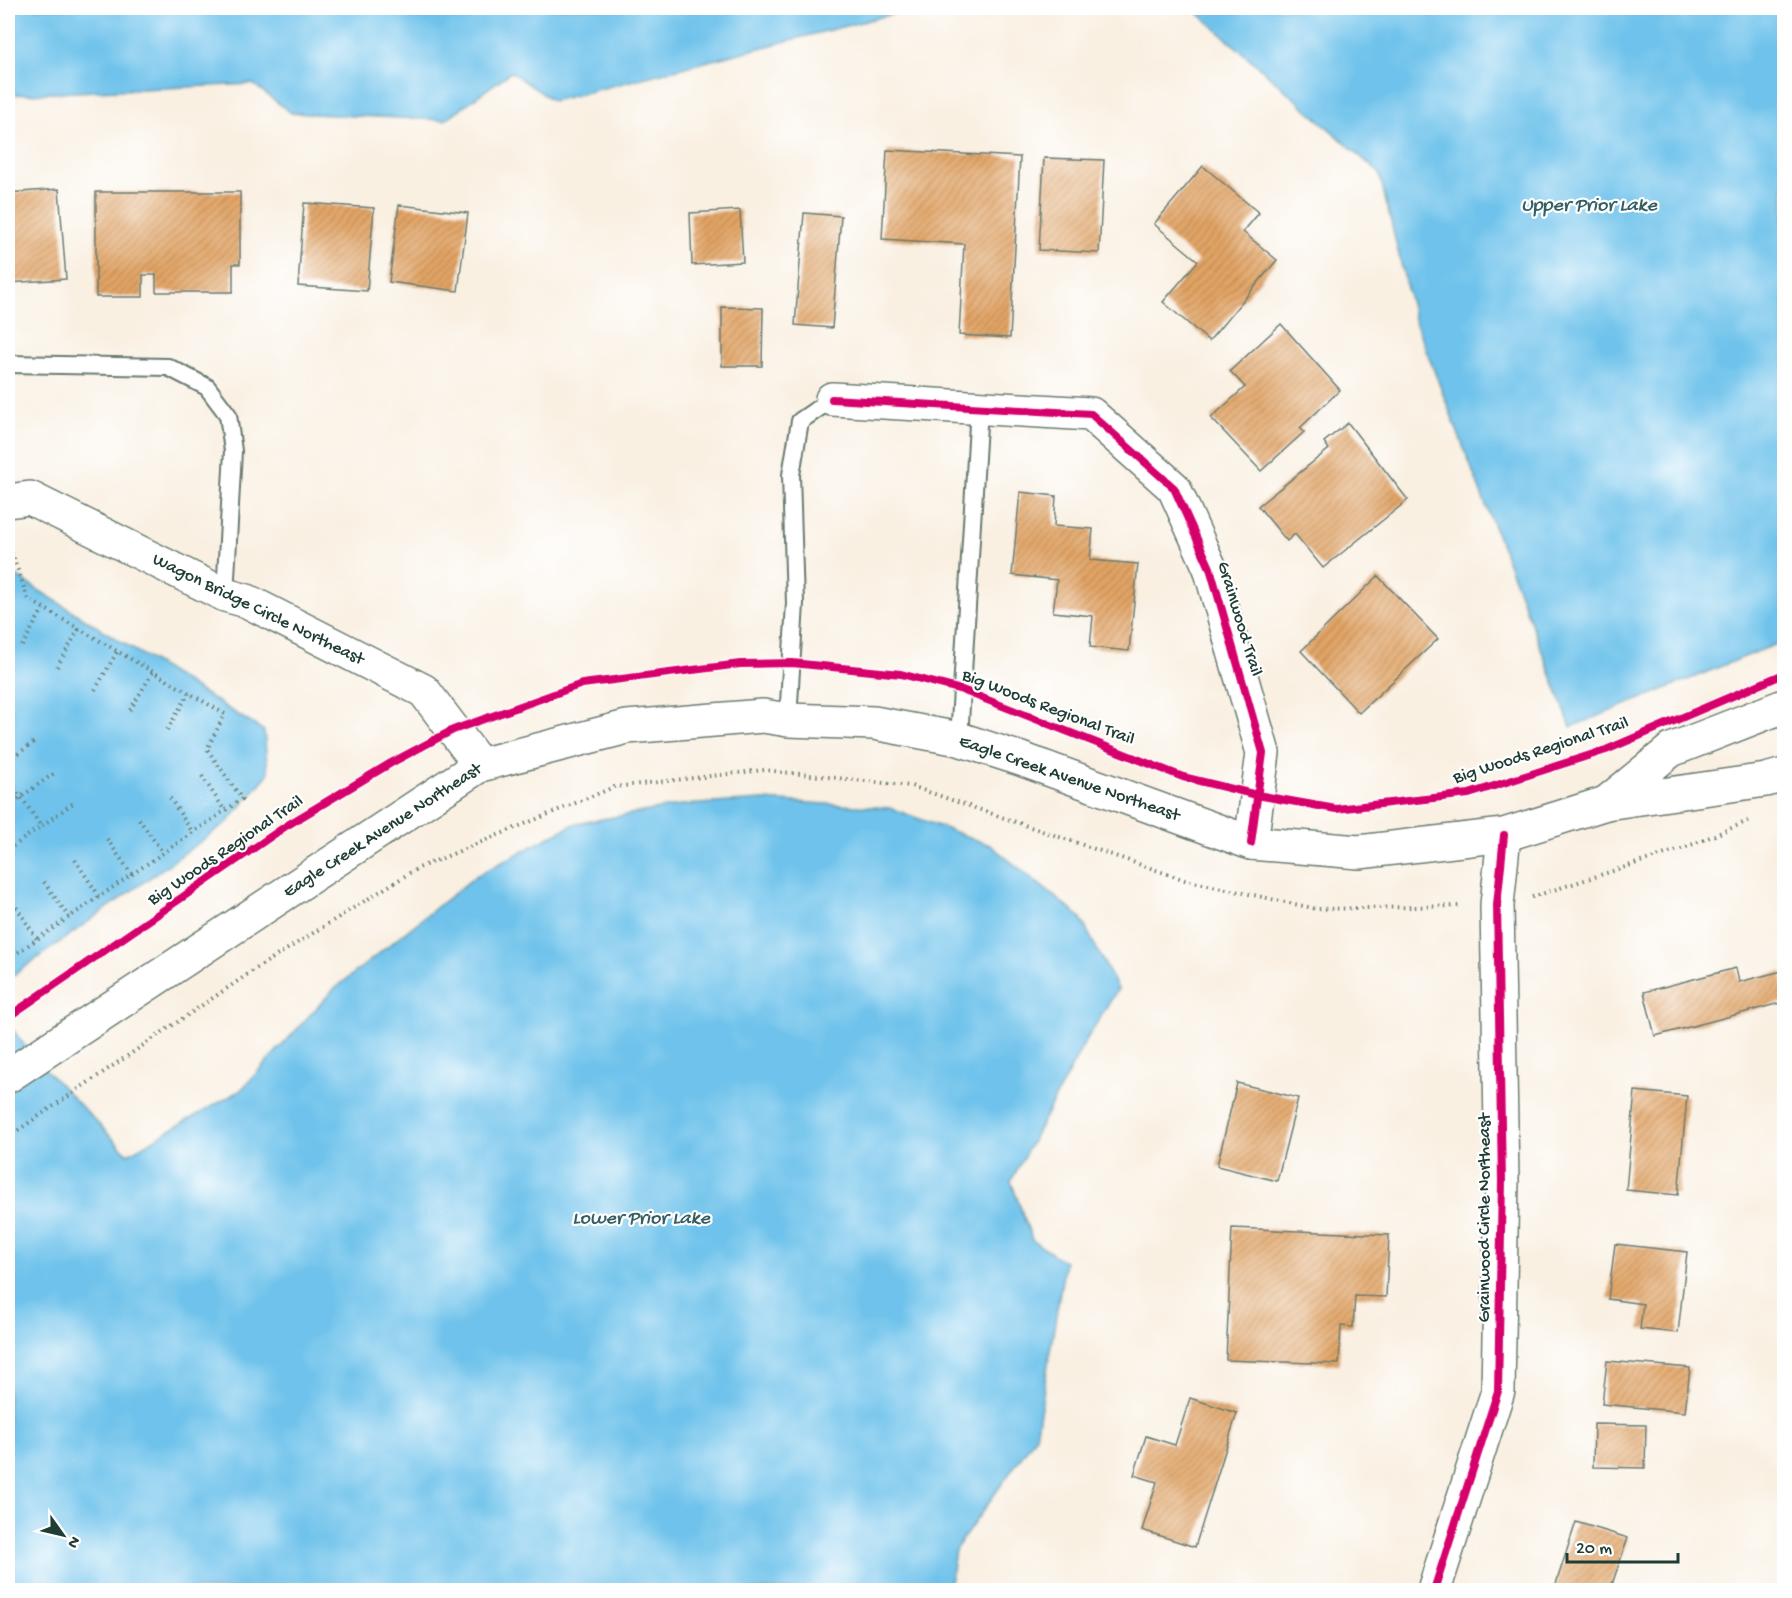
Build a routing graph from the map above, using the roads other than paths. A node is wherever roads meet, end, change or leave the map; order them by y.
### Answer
1 (8, 364) edge
2 (832, 399) joint
3 (979, 408) junction
4 (8, 501) edge
5 (225, 595) junction
6 (1785, 706) edge
7 (788, 720) junction
8 (959, 739) junction
9 (480, 765) junction
10 (1785, 775) edge
11 (1606, 803) junction
12 (1504, 835) junction
13 (1251, 843) junction
14 (8, 1076) edge
15 (1434, 1590) edge

1 - 5 lane
2 - 3 main road, Grainwood Trail
2 - 7 lane
3 - 8 lane
3 - 13 main road, Grainwood Trail
4 - 5 main road, Wagon Bridge Circle Northeast
5 - 9 main road, Wagon Bridge Circle Northeast
6 - 11 main road, Eagle Creek Avenue Northeast
7 - 8 main road, Eagle Creek Avenue Northeast
7 - 9 main road, Eagle Creek Avenue Northeast
8 - 13 main road, Eagle Creek Avenue Northeast
9 - 14 main road, Eagle Creek Avenue Northeast
10 - 11 main road, Eagle Creek Avenue Northeast
11 - 12 main road, Eagle Creek Avenue Northeast
12 - 13 main road, Eagle Creek Avenue Northeast
12 - 15 main road, Grainwood Circle Northeast

